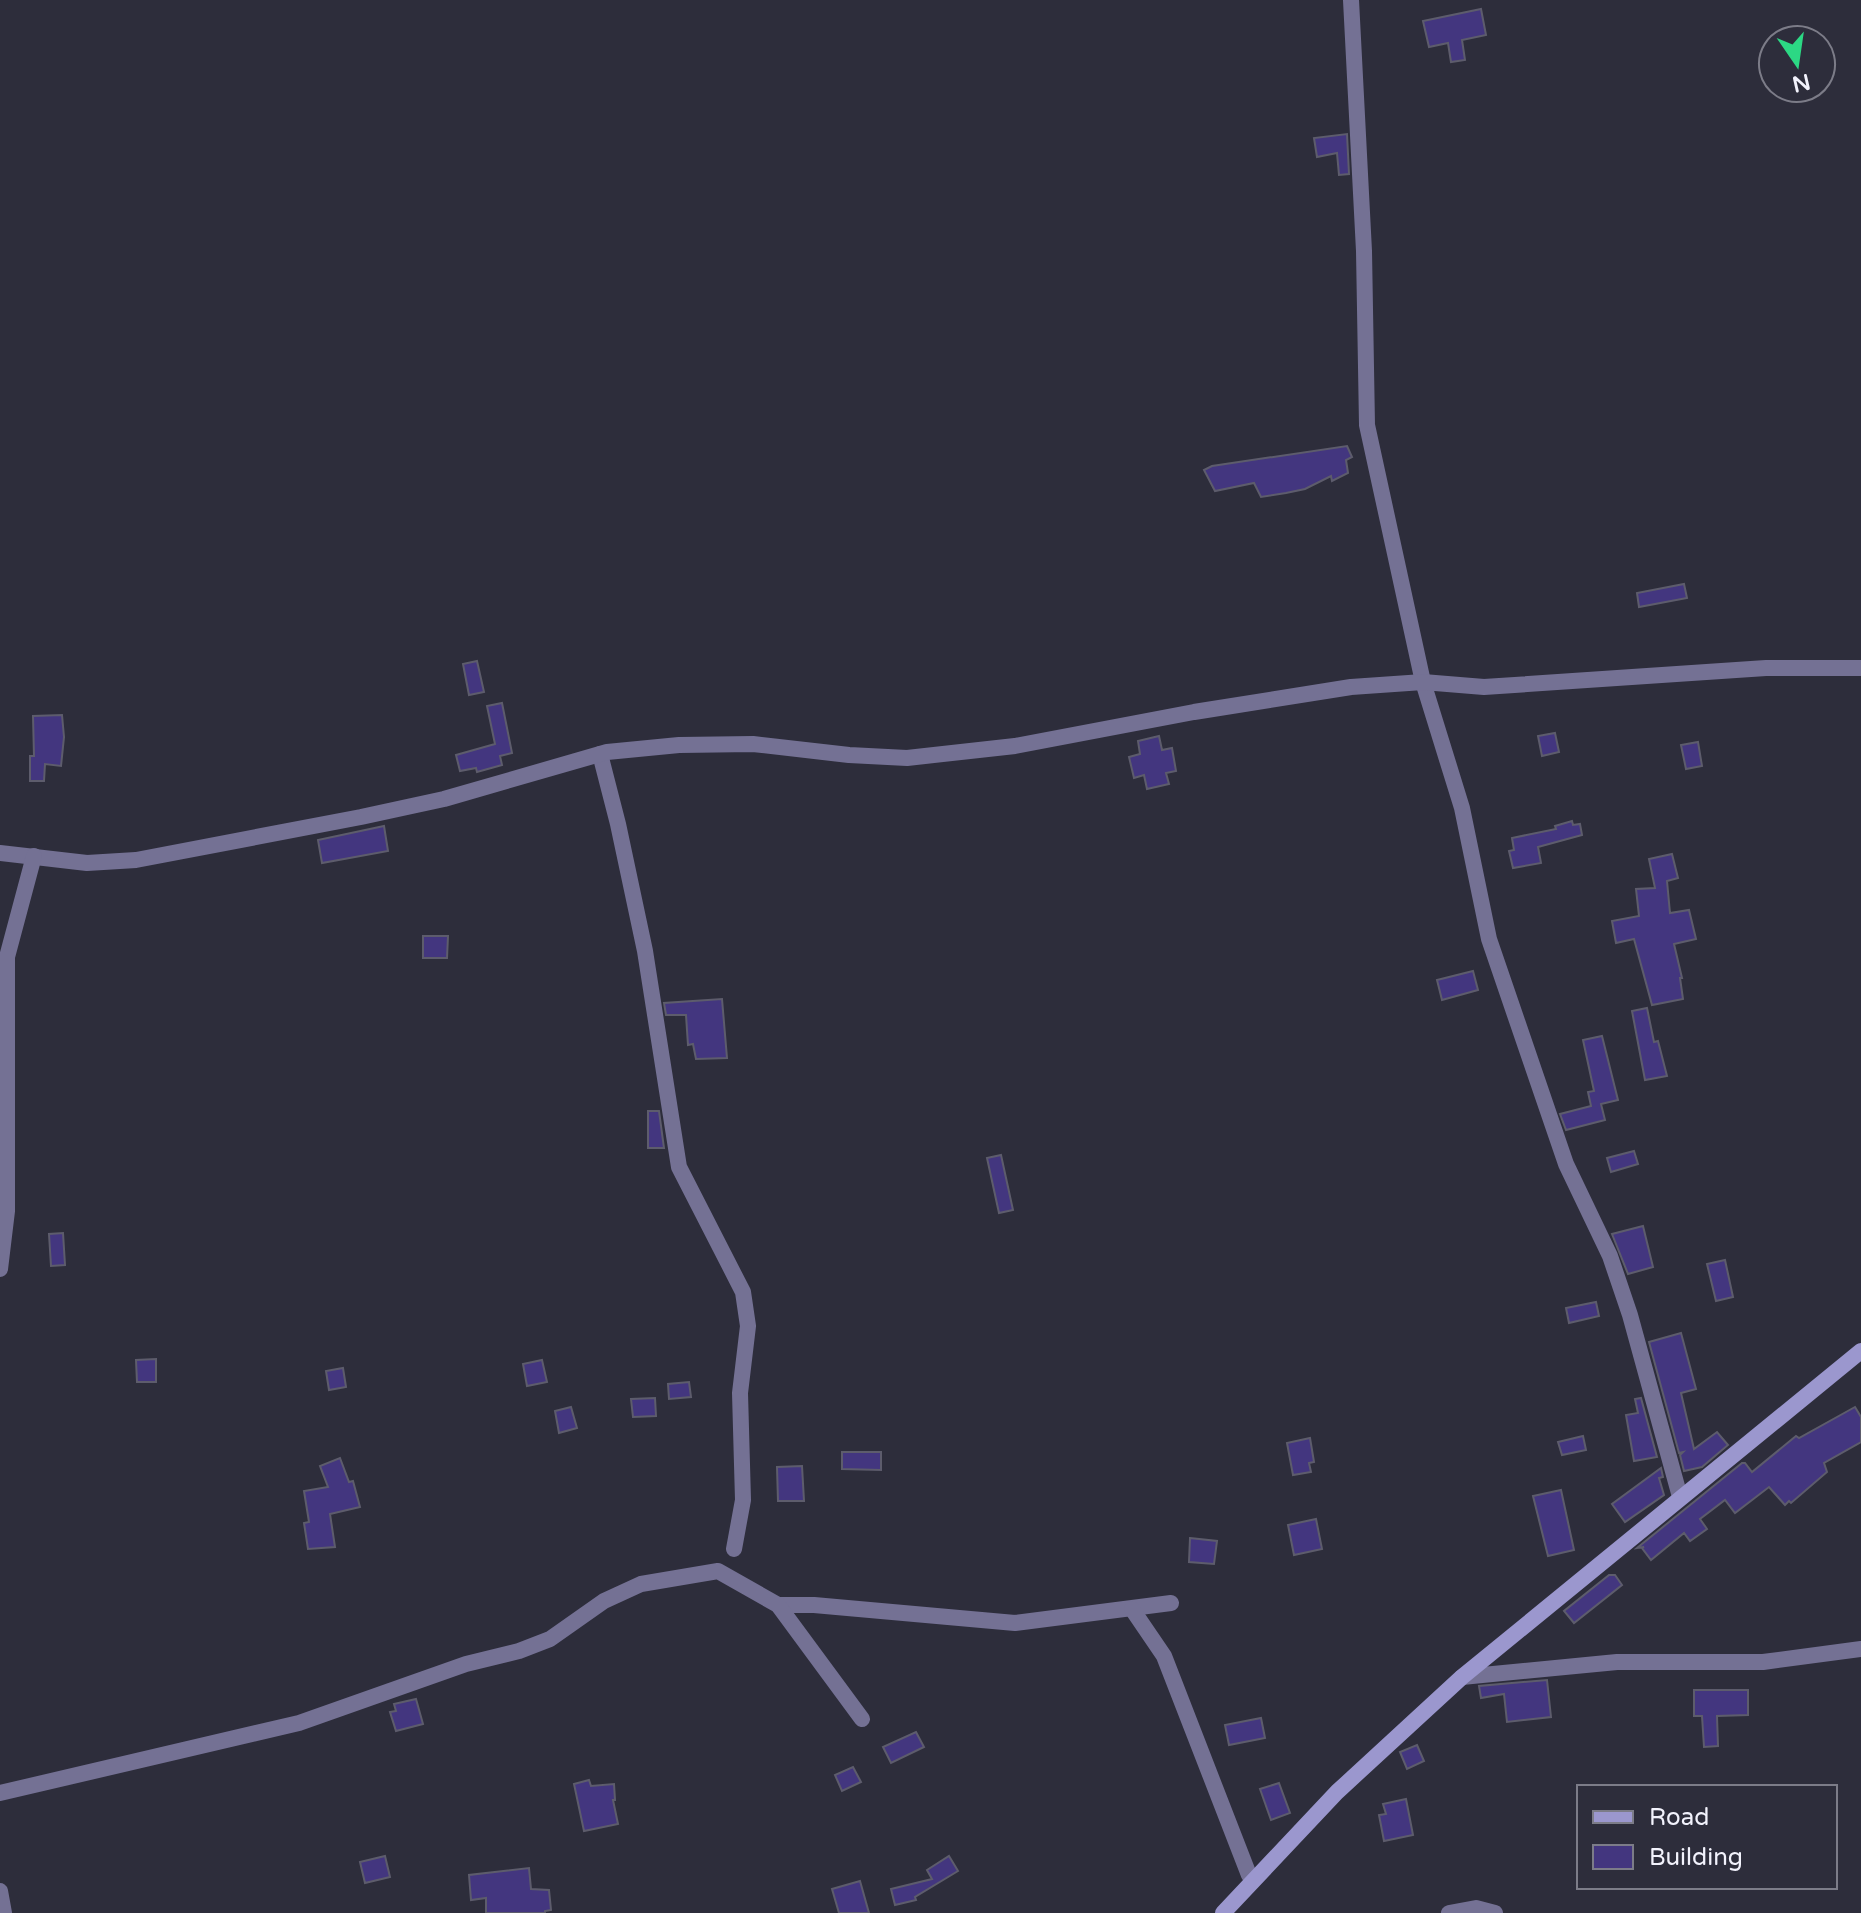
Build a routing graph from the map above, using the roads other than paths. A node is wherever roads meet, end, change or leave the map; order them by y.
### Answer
1 (1351, 0) edge
2 (1861, 668) edge
3 (1423, 682) junction
4 (600, 754) junction
5 (0, 853) edge
6 (34, 856) junction
7 (0, 1269) edge
8 (1861, 1351) edge
9 (1680, 1497) junction
10 (734, 1549) dead end
11 (1171, 1603) dead end
12 (778, 1605) junction
13 (1132, 1609) junction
14 (1861, 1649) edge
15 (1462, 1677) junction
16 (862, 1719) dead end
17 (0, 1793) edge
18 (1249, 1875) dead end
19 (0, 1891) edge
20 (4, 1913) edge
21 (1224, 1913) edge
22 (1449, 1913) edge
23 (1495, 1913) edge

1 - 3 street
2 - 3 street
3 - 4 street
3 - 9 street
4 - 6 street
4 - 10 street
5 - 6 street
6 - 7 street
8 - 9 main road
9 - 15 main road
11 - 13 street
12 - 13 street
12 - 16 street
12 - 17 street
13 - 18 street
14 - 15 street
15 - 21 main road
19 - 20 street
22 - 23 street

